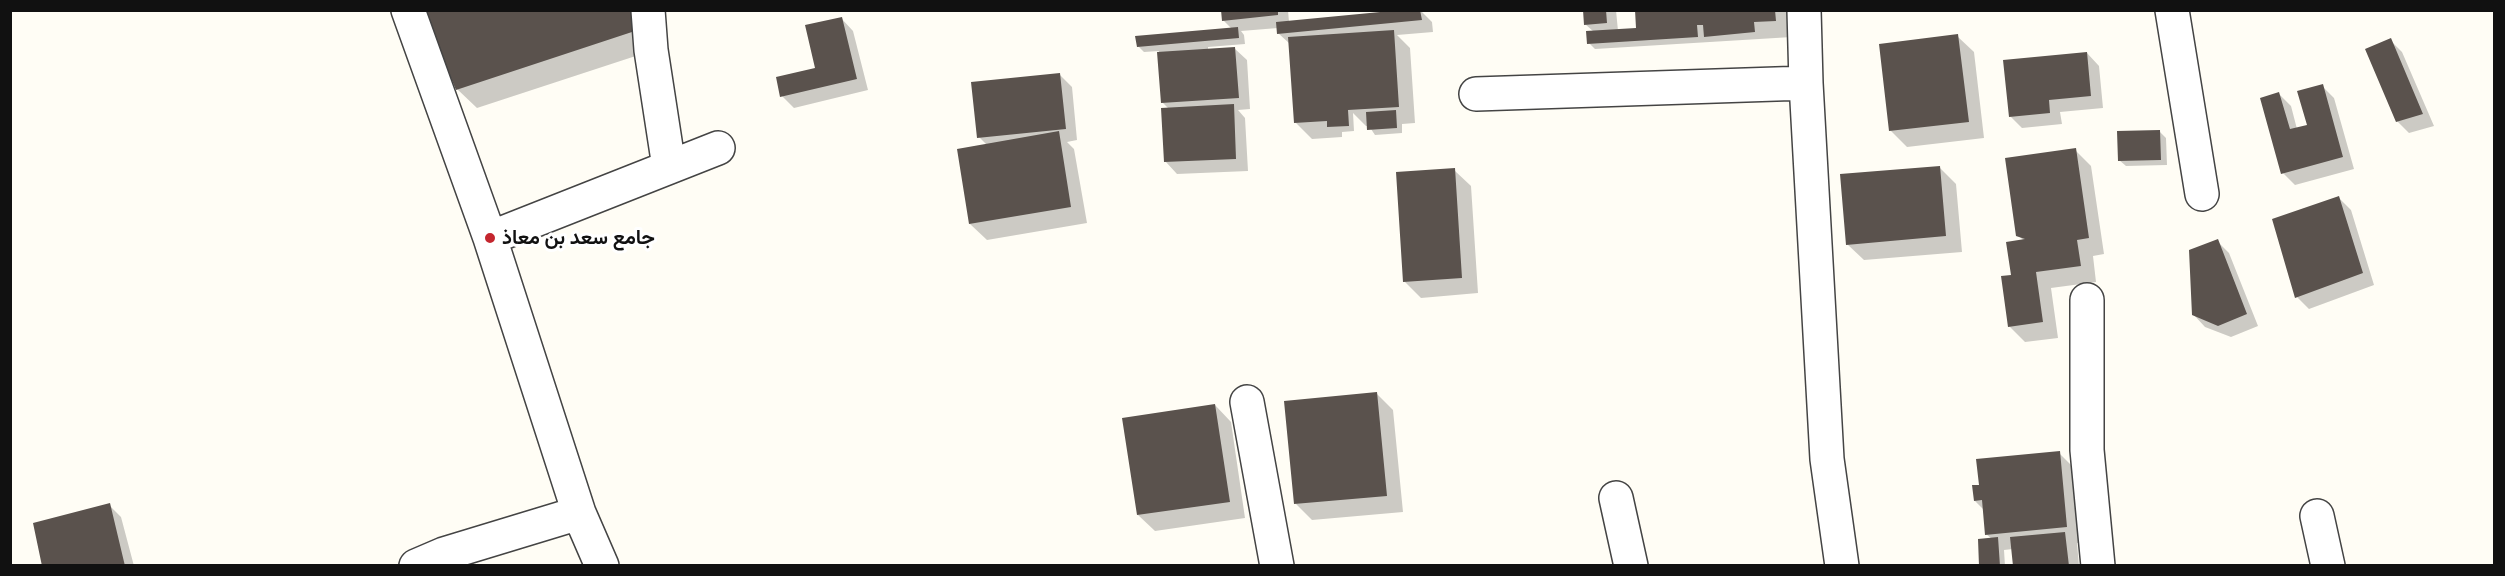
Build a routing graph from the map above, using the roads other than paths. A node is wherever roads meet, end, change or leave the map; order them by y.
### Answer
1 (408, 10) edge
2 (648, 10) edge
3 (1804, 10) edge
4 (2172, 10) edge
5 (1806, 83) junction
6 (1476, 94) dead end
7 (718, 148) dead end
8 (669, 167) junction
9 (2202, 194) dead end
10 (490, 238) junction
11 (2087, 300) dead end
12 (1247, 402) dead end
13 (1616, 498) dead end
14 (579, 513) junction
15 (2317, 516) dead end
16 (416, 566) edge
17 (603, 566) edge
18 (1277, 566) edge
19 (1631, 566) edge
20 (1842, 566) edge
21 (2098, 566) edge
22 (2328, 566) edge

1 - 10 street
2 - 8 street
3 - 5 street
4 - 9 street
5 - 6 street
5 - 20 street
7 - 8 street
8 - 10 street
10 - 14 street
11 - 21 street
12 - 18 street
13 - 19 street
14 - 16 street
14 - 17 street
15 - 22 street

